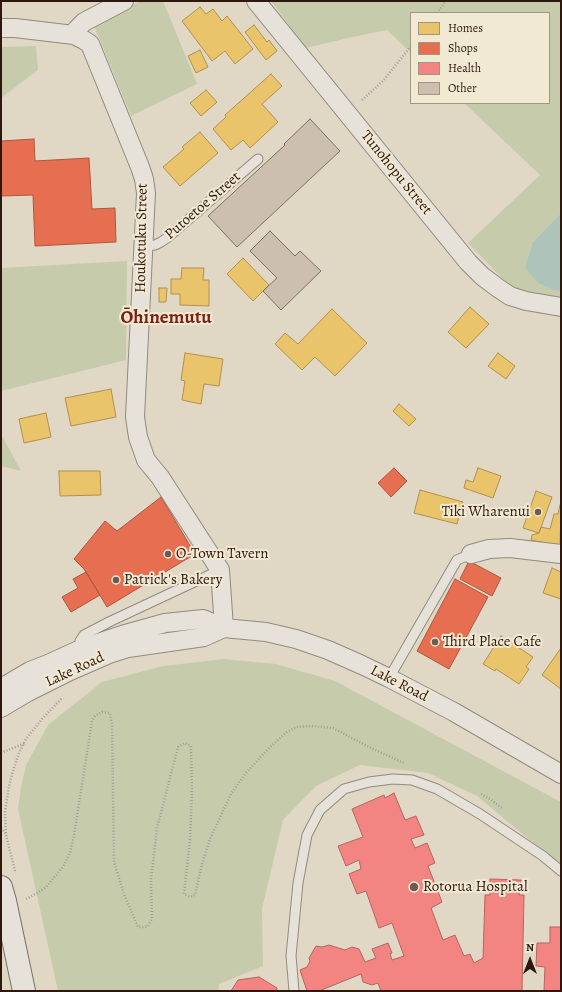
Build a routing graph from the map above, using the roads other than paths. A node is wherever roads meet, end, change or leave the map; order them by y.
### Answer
1 (124, 1) edge
2 (256, 1) edge
3 (1, 28) edge
4 (74, 35) junction
5 (258, 159) dead end
6 (144, 246) junction
7 (561, 307) edge
8 (471, 554) joint
9 (561, 554) edge
10 (220, 570) junction
11 (224, 628) junction
12 (86, 655) junction
13 (389, 678) junction
14 (1, 688) edge
15 (1, 708) edge
16 (561, 774) edge
17 (561, 871) edge
18 (9, 882) edge
19 (24, 991) edge
20 (294, 991) edge

1 - 4 street
2 - 7 street, Tunohopu Street
3 - 4 street
4 - 6 street, Houkotuku Street
5 - 6 lane, Putoetoe Street
6 - 10 street, Houkotuku Street
8 - 9 street
8 - 13 lane
10 - 11 street, Houkotuku Street
10 - 12 lane
11 - 12 street, Lake Road
11 - 12 street, Lake Road
11 - 13 street, Lake Road
12 - 14 street, Lake Road
12 - 15 street, Lake Road
13 - 16 street, Lake Road
17 - 20 lane
18 - 19 main road

